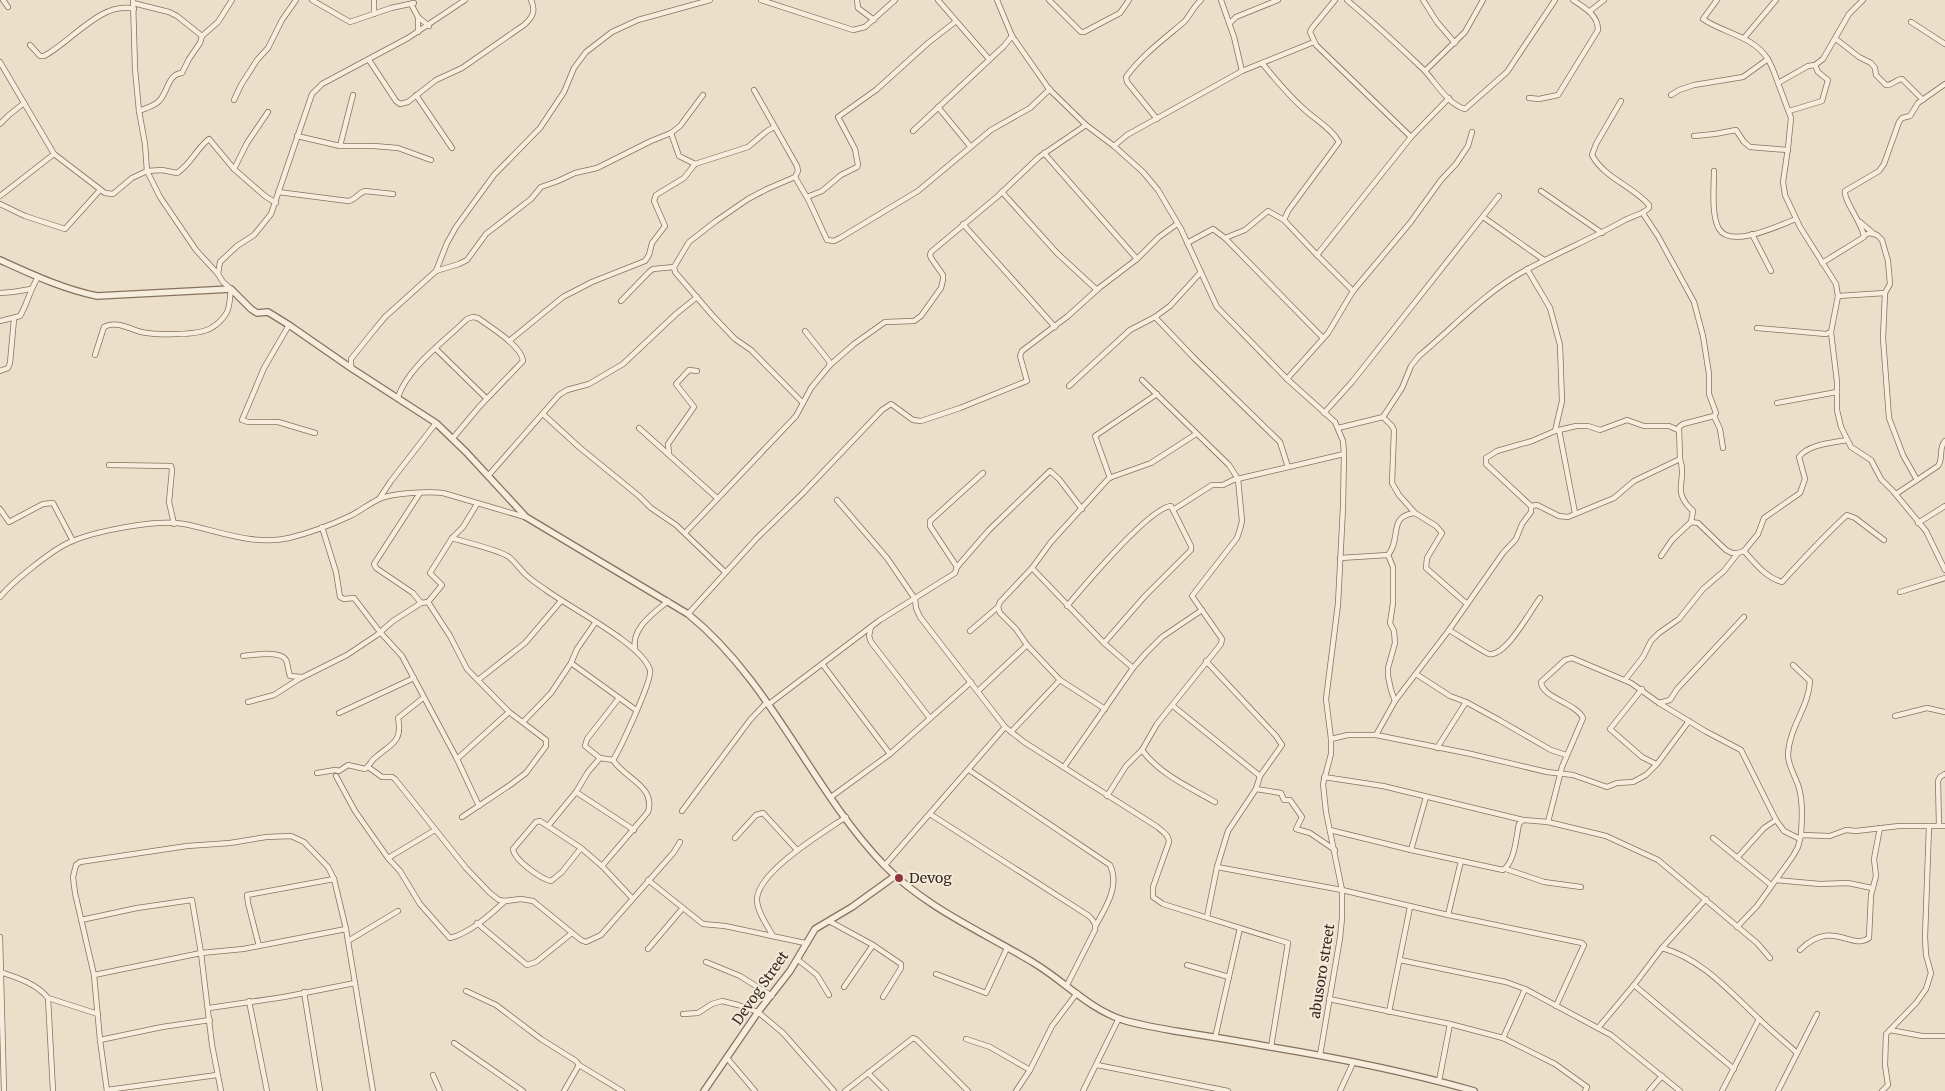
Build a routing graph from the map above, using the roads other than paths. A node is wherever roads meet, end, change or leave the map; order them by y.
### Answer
1 (3, 0) edge
2 (232, 0) edge
3 (296, 0) edge
4 (312, 0) edge
5 (374, 0) edge
6 (465, 0) edge
7 (531, 0) edge
8 (710, 0) edge
9 (760, 0) edge
10 (857, 0) edge
11 (895, 0) edge
12 (938, 0) edge
13 (997, 0) edge
14 (1048, 0) edge
15 (1122, 0) edge
16 (1129, 0) edge
17 (1201, 0) edge
18 (1222, 0) edge
19 (1334, 0) edge
20 (1347, 0) edge
21 (1423, 0) edge
22 (1483, 0) edge
23 (1555, 0) edge
24 (1573, 0) edge
25 (1604, 0) edge
26 (1717, 0) edge
27 (1776, 0) edge
28 (1863, 0) edge
29 (1275, 1) edge
30 (413, 2) edge
31 (133, 4) edge
32 (1125, 6) junction
33 (8, 7) dead end
34 (1590, 11) junction
35 (374, 14) junction
36 (418, 18) junction
37 (874, 20) junction
38 (956, 22) junction
39 (1911, 22) dead end
40 (1230, 23) junction
41 (429, 26) junction
42 (418, 32) junction
43 (202, 36) junction
44 (1012, 36) junction
45 (1744, 38) junction
46 (1836, 39) junction
47 (1314, 42) junction
48 (1455, 42) junction
49 (1945, 44) edge
50 (30, 45) dead end
51 (990, 59) junction
52 (1768, 59) junction
53 (370, 60) junction
54 (0, 62) edge
55 (1262, 62) junction
56 (1815, 65) junction
57 (1242, 71) junction
58 (1425, 71) junction
59 (1778, 83) junction
60 (1945, 84) edge
61 (1050, 89) junction
62 (754, 90) dead end
63 (354, 95) dead end
64 (416, 95) junction
65 (703, 95) dead end
66 (1671, 95) dead end
67 (1449, 98) junction
68 (1529, 98) dead end
69 (234, 100) dead end
70 (1923, 100) junction
71 (1621, 101) dead end
72 (24, 103) junction
73 (938, 107) junction
74 (138, 111) junction
75 (1789, 111) junction
76 (268, 112) dead end
77 (1157, 119) junction
78 (0, 124) edge
79 (1086, 125) junction
80 (774, 127) junction
81 (913, 131) dead end
82 (1472, 132) dead end
83 (671, 133) junction
84 (297, 136) junction
85 (1694, 136) dead end
86 (1411, 137) junction
87 (340, 146) junction
88 (970, 146) junction
89 (1114, 146) junction
90 (452, 148) dead end
91 (1788, 150) junction
92 (1044, 153) junction
93 (54, 154) junction
94 (431, 160) dead end
95 (695, 164) junction
96 (234, 169) junction
97 (147, 171) junction
98 (1714, 171) dead end
99 (796, 177) junction
100 (100, 190) junction
101 (1541, 191) dead end
102 (278, 192) junction
103 (1002, 192) junction
104 (393, 194) dead end
105 (0, 196) edge
106 (1499, 196) dead end
107 (807, 197) junction
108 (276, 203) junction
109 (0, 204) edge
110 (1644, 212) junction
111 (1483, 217) junction
112 (1796, 219) junction
113 (1857, 219) junction
114 (1284, 220) junction
115 (963, 224) junction
116 (1177, 224) junction
117 (1602, 233) junction
118 (1752, 234) junction
119 (1874, 234) junction
120 (1865, 235) junction
121 (1225, 238) junction
122 (1188, 243) junction
123 (1317, 255) junction
124 (1137, 259) junction
125 (0, 260) edge
126 (1544, 260) junction
127 (1822, 263) junction
128 (674, 267) junction
129 (1527, 269) junction
130 (436, 271) junction
131 (1771, 271) dead end
132 (1201, 272) junction
133 (218, 274) junction
134 (38, 277) junction
135 (31, 288) junction
136 (231, 289) junction
137 (1097, 290) junction
138 (1353, 291) junction
139 (0, 293) edge
140 (1885, 294) junction
141 (1838, 296) junction
142 (697, 297) junction
143 (621, 302) dead end
144 (1155, 317) junction
145 (14, 319) junction
146 (0, 321) edge
147 (289, 325) junction
148 (1055, 327) junction
149 (1757, 328) dead end
150 (805, 331) dead end
151 (1831, 332) junction
152 (1323, 338) junction
153 (509, 341) junction
154 (436, 349) junction
155 (95, 355) dead end
156 (830, 365) junction
157 (351, 368) junction
158 (0, 371) edge
159 (697, 371) dead end
160 (1287, 379) junction
161 (1142, 380) dead end
162 (1070, 386) dead end
163 (1837, 392) junction
164 (1157, 394) junction
165 (398, 397) junction
166 (486, 398) junction
167 (803, 403) junction
168 (1777, 403) dead end
169 (1324, 413) junction
170 (543, 414) junction
171 (1714, 416) junction
172 (1383, 417) junction
173 (436, 423) junction
174 (639, 428) dead end
175 (1338, 428) junction
176 (1678, 430) junction
177 (1557, 431) junction
178 (314, 433) dead end
179 (1196, 434) junction
180 (453, 438) junction
181 (1847, 440) junction
182 (1945, 441) edge
183 (1723, 448) dead end
184 (669, 454) junction
185 (1344, 454) junction
186 (1680, 459) junction
187 (109, 465) dead end
188 (1288, 467) junction
189 (983, 473) dead end
190 (488, 476) junction
191 (1110, 478) junction
192 (1238, 479) junction
193 (1917, 480) junction
194 (420, 493) junction
195 (1896, 494) junction
196 (717, 498) junction
197 (379, 499) junction
198 (837, 500) dead end
199 (477, 504) junction
200 (1531, 506) junction
201 (1945, 506) edge
202 (0, 509) edge
203 (1082, 509) junction
204 (1173, 510) junction
205 (1415, 513) junction
206 (1575, 513) junction
207 (526, 517) junction
208 (1691, 522) junction
209 (1918, 523) junction
210 (174, 524) junction
211 (322, 527) junction
212 (685, 533) junction
213 (452, 538) junction
214 (1884, 540) dead end
215 (73, 541) junction
216 (1744, 551) junction
217 (1738, 553) junction
218 (1388, 555) junction
219 (1661, 556) dead end
220 (1340, 558) junction
221 (957, 567) junction
222 (1032, 568) junction
223 (1945, 570) edge
224 (725, 572) junction
225 (1945, 578) edge
226 (1900, 592) dead end
227 (0, 597) edge
228 (1540, 598) dead end
229 (915, 599) junction
230 (561, 601) junction
231 (428, 602) junction
232 (668, 602) junction
233 (421, 603) junction
234 (1467, 604) junction
235 (1067, 606) junction
236 (998, 608) junction
237 (1202, 610) junction
238 (688, 614) junction
239 (1744, 617) dead end
240 (595, 623) junction
241 (871, 628) junction
242 (1449, 630) junction
243 (970, 631) dead end
244 (380, 632) junction
245 (1104, 643) junction
246 (1027, 645) junction
247 (635, 649) junction
248 (243, 656) dead end
249 (1206, 661) junction
250 (571, 663) junction
251 (1793, 664) dead end
252 (823, 665) junction
253 (1133, 668) junction
254 (1416, 674) junction
255 (304, 677) junction
256 (414, 678) junction
257 (478, 680) junction
258 (1060, 680) junction
259 (1625, 680) junction
260 (971, 682) junction
261 (1642, 689) junction
262 (978, 691) junction
263 (423, 698) junction
264 (619, 698) junction
265 (1396, 701) junction
266 (248, 702) dead end
267 (1466, 702) junction
268 (768, 703) junction
269 (1659, 703) junction
270 (1173, 706) junction
271 (1105, 709) junction
272 (636, 710) junction
273 (508, 712) junction
274 (1945, 712) edge
275 (339, 713) dead end
276 (1895, 716) dead end
277 (929, 717) junction
278 (1689, 721) junction
279 (523, 722) junction
280 (1005, 727) junction
281 (1011, 732) junction
282 (1376, 735) junction
283 (1331, 738) junction
284 (1438, 748) junction
285 (1142, 750) junction
286 (890, 754) junction
287 (1566, 754) junction
288 (457, 758) junction
289 (600, 758) junction
290 (613, 760) junction
291 (1656, 764) junction
292 (368, 767) junction
293 (1064, 767) junction
294 (968, 770) junction
295 (1560, 772) junction
296 (317, 773) dead end
297 (1945, 774) edge
298 (336, 776) dead end
299 (1260, 776) junction
300 (1324, 778) junction
301 (1256, 789) junction
302 (576, 792) junction
303 (1107, 796) junction
304 (831, 797) junction
305 (1426, 797) junction
306 (1215, 802) dead end
307 (478, 806) junction
308 (682, 811) dead end
309 (930, 814) junction
310 (462, 817) dead end
311 (846, 817) junction
312 (1523, 820) junction
313 (1776, 820) junction
314 (1548, 822) junction
315 (548, 826) junction
316 (1929, 826) junction
317 (1939, 826) junction
318 (1945, 826) edge
319 (1880, 828) junction
320 (435, 830) junction
321 (634, 830) junction
322 (1330, 830) junction
323 (1801, 837) junction
324 (735, 838) dead end
325 (1713, 838) dead end
326 (680, 842) dead end
327 (582, 848) junction
328 (797, 850) junction
329 (1335, 850) junction
330 (1412, 850) junction
331 (388, 858) junction
332 (1737, 858) junction
333 (1461, 861) junction
334 (885, 865) junction
335 (602, 866) junction
336 (1217, 867) junction
337 (1506, 869) junction
338 (896, 876) junction
339 (334, 879) junction
340 (648, 880) junction
341 (1776, 880) junction
342 (1771, 885) junction
343 (1581, 887) dead end
344 (1872, 888) junction
345 (1342, 890) junction
346 (632, 898) junction
347 (1706, 899) junction
348 (505, 901) junction
349 (1410, 907) junction
350 (682, 909) junction
351 (398, 911) dead end
352 (1448, 916) junction
353 (1208, 918) junction
354 (81, 920) junction
355 (829, 921) junction
356 (478, 923) junction
357 (1096, 925) junction
358 (1737, 927) junction
359 (1240, 928) junction
360 (346, 929) junction
361 (572, 933) junction
362 (773, 936) junction
363 (0, 937) edge
364 (348, 941) junction
365 (805, 943) junction
366 (873, 945) junction
367 (259, 946) junction
368 (648, 948) dead end
369 (1007, 948) junction
370 (1662, 948) junction
371 (1800, 950) dead end
372 (201, 954) junction
373 (1770, 958) dead end
374 (797, 959) junction
375 (1400, 960) junction
376 (706, 962) dead end
377 (1187, 965) dead end
378 (2, 973) junction
379 (936, 974) dead end
380 (94, 975) junction
381 (1229, 977) junction
382 (355, 983) junction
383 (1067, 985) junction
384 (1634, 985) junction
385 (844, 987) dead end
386 (1526, 989) junction
387 (304, 992) junction
388 (466, 992) dead end
389 (1077, 993) junction
390 (772, 996) junction
391 (829, 996) dead end
392 (883, 997) dead end
393 (48, 998) junction
394 (1329, 999) junction
395 (249, 1001) junction
396 (1556, 1006) junction
397 (208, 1008) junction
398 (758, 1012) junction
399 (1389, 1012) junction
400 (98, 1014) junction
401 (683, 1014) dead end
402 (1817, 1014) dead end
403 (1119, 1018) junction
404 (1759, 1019) junction
405 (210, 1020) junction
406 (1450, 1024) junction
407 (1598, 1028) junction
408 (1890, 1030) junction
409 (1945, 1036) edge
410 (1215, 1038) junction
411 (1504, 1038) junction
412 (966, 1039) dead end
413 (100, 1040) junction
414 (454, 1043) dead end
415 (1271, 1046) junction
416 (1797, 1052) junction
417 (1320, 1055) junction
418 (727, 1058) junction
419 (1, 1059) edge
420 (1353, 1063) junction
421 (579, 1065) junction
422 (1097, 1065) junction
423 (1734, 1069) junction
424 (1030, 1070) junction
425 (868, 1073) junction
426 (217, 1075) junction
427 (433, 1075) dead end
428 (1662, 1076) junction
429 (1439, 1081) junction
430 (1586, 1089) edge
431 (1216, 1090) edge
432 (4, 1091) edge
433 (53, 1091) edge
434 (107, 1091) edge
435 (220, 1091) edge
436 (267, 1091) edge
437 (320, 1091) edge
438 (373, 1091) edge
439 (440, 1091) edge
440 (523, 1091) edge
441 (564, 1091) edge
442 (622, 1091) edge
443 (704, 1091) edge
444 (755, 1091) edge
445 (834, 1091) edge
446 (846, 1091) edge
447 (886, 1091) edge
448 (968, 1091) edge
449 (1016, 1091) edge
450 (1083, 1091) edge
451 (1228, 1091) edge
452 (1340, 1091) edge
453 (1474, 1091) edge
454 (1593, 1091) edge
455 (1649, 1091) edge
456 (1680, 1091) edge
457 (1722, 1091) edge
458 (1778, 1091) edge
459 (1882, 1091) edge

1 - 33 street
2 - 43 street
3 - 69 street
4 - 35 street
5 - 35 street
6 - 41 street
7 - 64 street
8 - 130 street
9 - 37 street
10 - 37 street
11 - 37 street
12 - 38 street
13 - 44 street
14 - 32 street
15 - 32 street
16 - 32 street
17 - 77 street
18 - 40 street
19 - 47 street
20 - 58 street
21 - 48 street
22 - 48 street
23 - 67 street
24 - 34 street
25 - 34 street
26 - 45 street
27 - 45 street
28 - 46 street
29 - 40 street
30 - 35 street
30 - 36 street
31 - 43 street
31 - 50 street
31 - 74 street
34 - 68 street
36 - 41 street
36 - 42 street
38 - 51 street
38 - 107 street
39 - 49 street
40 - 57 street
41 - 42 street
42 - 53 street
43 - 74 street
44 - 51 street
44 - 61 street
45 - 52 street
46 - 56 street
46 - 70 street
47 - 55 street
47 - 86 street
48 - 58 street
51 - 73 street
52 - 59 street
52 - 66 street
53 - 64 street
53 - 84 street
54 - 72 street
55 - 57 street
55 - 114 street
56 - 59 street
56 - 75 street
57 - 77 street
58 - 67 street
59 - 75 street
60 - 70 street
61 - 79 street
61 - 88 street
62 - 80 street
63 - 87 street
64 - 90 street
65 - 83 street
67 - 86 street
70 - 113 street
71 - 110 street
72 - 78 street
72 - 93 street
73 - 81 street
73 - 88 street
74 - 97 street
75 - 91 street
76 - 96 street
77 - 89 street
79 - 89 street
79 - 92 street
80 - 95 street
80 - 99 street
82 - 138 street
83 - 95 street
83 - 130 street
84 - 87 street
84 - 102 street
85 - 91 street
86 - 123 street
87 - 94 street
88 - 107 street
89 - 116 street
91 - 112 street
92 - 103 street
92 - 124 street
93 - 100 street
93 - 105 street
95 - 153 street
96 - 97 street
96 - 108 street
97 - 100 street
97 - 133 street
98 - 118 street
99 - 107 street
99 - 128 street
100 - 109 street
101 - 117 street
102 - 104 street
102 - 108 street
103 - 115 street
103 - 137 street
106 - 111 street
108 - 133 street
110 - 117 street
110 - 171 street
111 - 126 street
111 - 169 street
112 - 118 street
112 - 127 street
113 - 119 street
113 - 120 street
114 - 121 street
114 - 123 street
115 - 148 street
115 - 156 street
116 - 122 street
116 - 124 street
117 - 126 street
118 - 131 street
119 - 120 street
119 - 140 street
120 - 127 street
121 - 122 street
121 - 152 street
122 - 132 street
123 - 138 street
124 - 137 street
125 - 134 street
126 - 129 street
127 - 141 street
128 - 142 street
128 - 143 street
129 - 172 street
129 - 177 street
130 - 157 street
132 - 144 street
132 - 160 street
133 - 136 street
134 - 135 street
134 - 136 street
135 - 139 street
135 - 145 street
136 - 147 street
136 - 155 street
137 - 148 street
138 - 152 street
140 - 141 street
140 - 193 street
141 - 151 street
142 - 167 street
142 - 170 street
144 - 162 street
144 - 188 street
145 - 146 street
145 - 158 street
147 - 157 street
147 - 178 street
148 - 224 street
149 - 151 street
150 - 156 street
151 - 163 street
152 - 160 street
153 - 154 street
153 - 166 street
154 - 165 street
154 - 166 street
156 - 167 street
157 - 165 street
159 - 184 street
160 - 169 street
161 - 164 street
163 - 168 street
163 - 181 street
164 - 179 street
164 - 191 street
165 - 173 street
166 - 180 street
167 - 196 street
169 - 175 street
170 - 190 street
170 - 212 street
171 - 176 street
171 - 183 street
172 - 175 street
172 - 205 street
173 - 180 street
173 - 197 street
174 - 184 street
175 - 185 street
176 - 177 street
176 - 186 street
177 - 200 street
177 - 206 street
179 - 191 street
179 - 192 street
180 - 190 street
181 - 195 street
181 - 216 street
182 - 193 street
184 - 196 street
185 - 188 street
185 - 220 street
186 - 206 street
186 - 208 street
187 - 210 street
188 - 192 street
189 - 221 street
190 - 207 street
191 - 203 street
192 - 204 street
192 - 237 street
193 - 195 street
194 - 197 street
194 - 199 street
194 - 233 street
195 - 209 street
196 - 212 street
197 - 211 street
198 - 229 street
199 - 207 street
199 - 213 street
200 - 206 street
200 - 234 street
201 - 209 street
202 - 215 street
203 - 221 street
203 - 222 street
204 - 235 street
204 - 245 street
205 - 218 street
205 - 234 street
207 - 232 street
208 - 217 street
208 - 219 street
209 - 223 street
210 - 211 street
210 - 215 street
211 - 244 street
212 - 224 street
213 - 230 street
213 - 231 street
214 - 216 street
215 - 227 street
216 - 217 street
217 - 259 street
218 - 220 street
218 - 265 street
220 - 283 street
221 - 229 street
222 - 235 street
222 - 236 street
224 - 238 street
225 - 226 street
228 - 242 street
229 - 241 street
229 - 260 street
230 - 240 street
230 - 257 street
231 - 233 street
231 - 257 street
232 - 238 street
232 - 247 street
233 - 244 street
234 - 242 street
235 - 245 street
236 - 243 street
236 - 246 street
237 - 249 street
237 - 253 street
238 - 268 street
239 - 269 street
240 - 247 street
240 - 250 street
241 - 252 street
241 - 277 street
242 - 254 street
244 - 255 street
244 - 256 street
245 - 253 street
246 - 258 street
246 - 262 street
247 - 272 street
248 - 255 street
249 - 270 street
249 - 299 street
250 - 264 street
250 - 279 street
251 - 323 street
252 - 268 street
252 - 286 street
253 - 271 street
254 - 265 street
254 - 267 street
255 - 266 street
256 - 263 street
256 - 275 street
257 - 273 street
258 - 271 street
258 - 281 street
259 - 261 street
259 - 287 street
260 - 262 street
260 - 277 street
261 - 269 street
261 - 291 street
262 - 280 street
263 - 288 street
263 - 292 street
264 - 272 street
264 - 289 street
265 - 282 street
267 - 284 street
267 - 287 street
268 - 304 street
268 - 308 street
269 - 278 street
270 - 285 street
270 - 299 street
271 - 293 street
272 - 290 street
273 - 279 street
273 - 288 street
274 - 276 street
277 - 286 street
278 - 291 street
278 - 313 street
279 - 307 street
280 - 281 street
280 - 294 street
281 - 293 street
282 - 283 street
282 - 284 street
283 - 300 street
284 - 295 street
285 - 303 street
285 - 306 street
286 - 304 street
287 - 295 street
288 - 307 street
289 - 290 street
289 - 302 street
290 - 321 street
291 - 295 street
292 - 296 street
292 - 320 street
293 - 303 street
294 - 309 street
294 - 357 street
295 - 314 street
297 - 317 street
298 - 331 street
299 - 301 street
300 - 305 street
300 - 322 street, abusoro street
301 - 329 street
301 - 336 street
302 - 315 street
302 - 321 street
303 - 353 street
304 - 311 street
305 - 312 street
305 - 330 street
307 - 310 street
309 - 334 street
309 - 357 street
311 - 328 street
311 - 334 street
312 - 314 street
312 - 337 street
313 - 323 street
313 - 332 street
314 - 347 street
315 - 327 street
315 - 327 street
316 - 317 street
316 - 319 street
316 - 408 street
317 - 318 street
319 - 323 street
319 - 344 street
320 - 331 street
320 - 348 street
321 - 335 street
322 - 329 street, abusoro street
322 - 330 street
323 - 341 street
324 - 328 street
325 - 332 street
326 - 340 street
327 - 335 street
328 - 362 street
329 - 345 street, abusoro street
330 - 333 street
331 - 356 street
332 - 342 street
333 - 337 street
333 - 352 street
334 - 338 street
335 - 346 street
336 - 345 street
336 - 353 street
337 - 343 street
338 - 355 street, Devog Street
338 - 369 street
339 - 354 street
339 - 360 street
339 - 367 street
340 - 346 street
340 - 350 street
341 - 342 street
341 - 344 street
342 - 358 street
344 - 371 street
345 - 349 street
345 - 394 street, abusoro street
346 - 361 street
347 - 358 street
347 - 370 street
348 - 356 street
348 - 361 street
349 - 352 street
349 - 375 street
350 - 362 street
350 - 368 street
351 - 364 street
352 - 396 street
353 - 359 street
354 - 372 street
354 - 380 street
355 - 365 street, Devog Street
355 - 366 street
356 - 361 street
357 - 383 street
358 - 373 street
359 - 381 street
359 - 415 street
360 - 364 street
360 - 367 street
362 - 365 street
363 - 378 street
364 - 382 street
365 - 374 street, Devog Street
366 - 385 street
366 - 392 street
367 - 372 street
369 - 379 street
369 - 383 street
370 - 384 street
370 - 404 street
372 - 380 street
372 - 397 street
374 - 390 street, Devog Street
374 - 391 street
375 - 386 street
375 - 399 street
376 - 390 street
377 - 381 street
378 - 393 street
378 - 419 street
380 - 400 street
381 - 410 street
382 - 387 street
382 - 438 street
383 - 389 street
384 - 407 street
384 - 423 street
386 - 396 street
386 - 411 street
387 - 395 street
387 - 437 street
388 - 421 street
389 - 403 street
389 - 424 street
390 - 398 street, Devog Street
393 - 400 street
393 - 433 street
394 - 399 street
394 - 417 street, abusoro street
395 - 397 street
395 - 436 street
396 - 407 street
397 - 405 street
398 - 401 street
398 - 418 street, Devog Street
398 - 445 street
399 - 406 street
400 - 413 street
402 - 416 street
403 - 410 street
403 - 422 street
404 - 416 street
404 - 423 street
405 - 413 street
405 - 426 street
406 - 411 street
406 - 429 street
407 - 428 street
408 - 409 street
408 - 459 street
410 - 415 street
411 - 430 street
412 - 424 street
413 - 434 street
414 - 440 street
415 - 417 street
416 - 458 street
417 - 420 street
418 - 443 street, Devog Street
418 - 444 street
419 - 432 street
420 - 429 street
420 - 452 street
421 - 441 street
421 - 442 street
422 - 431 street
422 - 450 street
423 - 457 street
424 - 449 street
425 - 446 street
425 - 447 street
425 - 448 street
426 - 434 street
426 - 435 street
427 - 439 street
428 - 455 street
428 - 456 street
429 - 453 street
430 - 454 street
431 - 451 street

